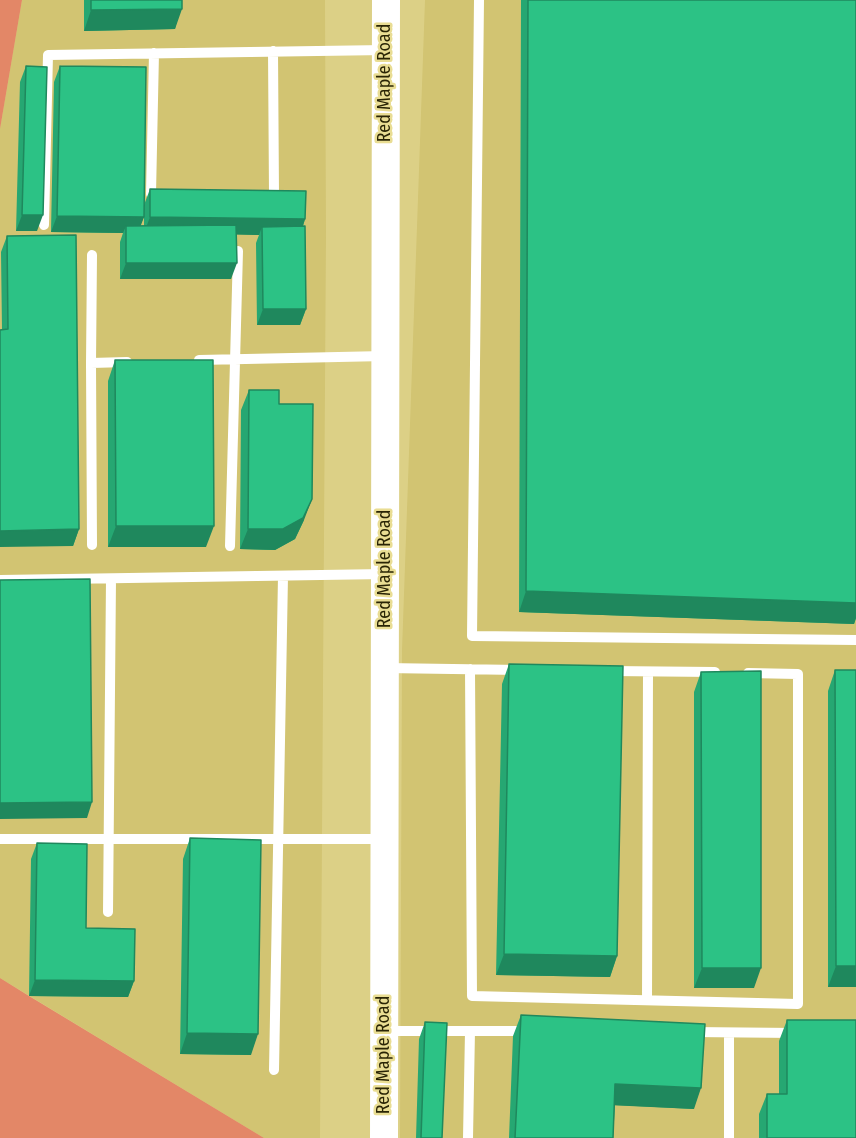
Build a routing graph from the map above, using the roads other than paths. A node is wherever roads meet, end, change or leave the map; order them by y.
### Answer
1 (386, 0) edge
2 (479, 0) edge
3 (385, 50) junction
4 (273, 51) junction
5 (154, 53) junction
6 (174, 194) edge
7 (252, 195) edge
8 (44, 225) edge
9 (238, 251) edge
10 (92, 255) dead end
11 (385, 356) junction
12 (234, 359) junction
13 (186, 360) edge
14 (139, 362) edge
15 (91, 363) junction
16 (92, 545) dead end
17 (230, 546) dead end
18 (385, 574) junction
19 (283, 576) junction
20 (111, 579) junction
21 (0, 580) edge
22 (856, 640) edge
23 (385, 668) junction
24 (470, 669) junction
25 (529, 670) edge
26 (601, 671) edge
27 (648, 672) junction
28 (0, 838) edge
29 (108, 838) junction
30 (277, 838) junction
31 (384, 838) junction
32 (108, 912) dead end
33 (647, 1000) junction
34 (384, 1031) junction
35 (470, 1031) junction
36 (540, 1031) edge
37 (682, 1032) edge
38 (729, 1033) junction
39 (810, 1033) edge
40 (274, 1070) dead end
41 (384, 1138) edge
42 (468, 1138) edge
43 (729, 1138) edge

1 - 3 street, Red Maple Road
2 - 22 lane
3 - 4 lane
3 - 11 street, Red Maple Road
4 - 5 lane
4 - 7 lane
5 - 6 lane
5 - 8 lane
9 - 12 lane
10 - 15 lane
11 - 12 lane
11 - 18 street, Red Maple Road
12 - 13 lane
12 - 17 lane
14 - 15 lane
15 - 16 lane
18 - 19 lane
18 - 23 street, Red Maple Road
19 - 20 lane
19 - 30 lane
20 - 21 lane
20 - 29 lane
23 - 24 lane
23 - 31 street, Red Maple Road
24 - 25 lane
24 - 33 lane
26 - 27 lane
27 - 33 lane
27 - 33 lane
28 - 29 lane
29 - 30 lane
29 - 32 lane
30 - 31 lane
30 - 40 lane
31 - 34 street, Red Maple Road
34 - 35 lane
34 - 41 street, Red Maple Road
35 - 36 lane
35 - 42 lane
37 - 38 lane
38 - 39 lane
38 - 43 lane

